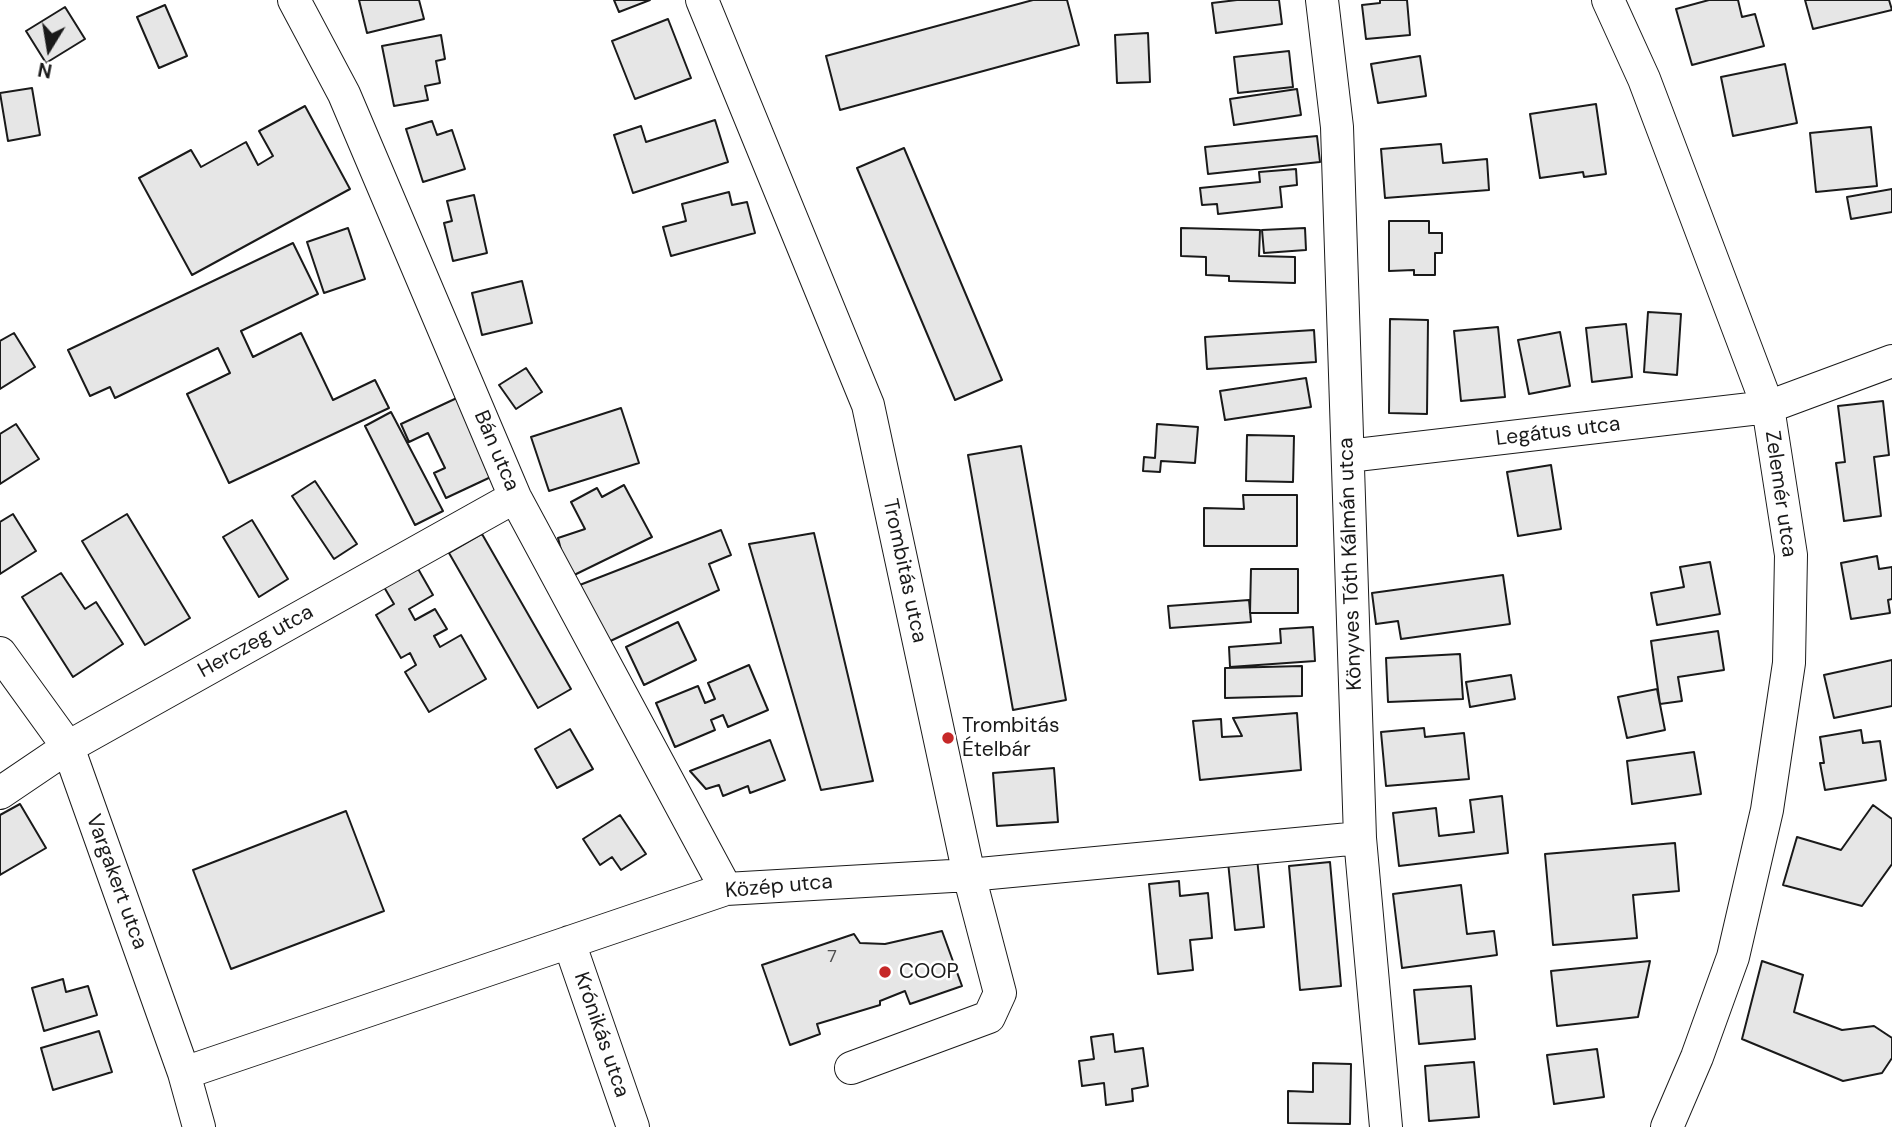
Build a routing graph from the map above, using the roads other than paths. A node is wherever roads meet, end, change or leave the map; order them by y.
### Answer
1 (294, 0) edge
2 (702, 0) edge
3 (1322, 0) edge
4 (1608, 0) edge
5 (1892, 361) edge
6 (1768, 407) junction
7 (1348, 456) junction
8 (514, 497) junction
9 (0, 653) edge
10 (68, 747) junction
11 (0, 793) edge
12 (1360, 838) junction
13 (969, 875) junction
14 (726, 889) junction
15 (569, 942) junction
16 (851, 1068) dead end
17 (184, 1073) junction
18 (199, 1127) edge
19 (633, 1127) edge
20 (1386, 1127) edge
21 (1667, 1127) edge

1 - 8 street, Bán utca
2 - 13 street, Trombitás utca
3 - 7 street, Könyves Tóth Kálmán utca
4 - 6 street, Zelemér utca
5 - 6 street, Legátus utca
6 - 7 street, Legátus utca
6 - 21 street, Zelemér utca
7 - 12 street, Könyves Tóth Kálmán utca
8 - 10 street, Herczeg utca
8 - 14 street, Bán utca
9 - 10 street, Vargakert utca
10 - 11 street, Herczeg utca
10 - 17 street, Vargakert utca
12 - 13 street, Közép utca
12 - 20 street, Könyves Tóth Kálmán utca
13 - 14 street, Közép utca
13 - 16 street, Trombitás utca
14 - 15 street, Közép utca
15 - 17 street, Közép utca
15 - 19 street, Krónikás utca
17 - 18 street, Vargakert utca

